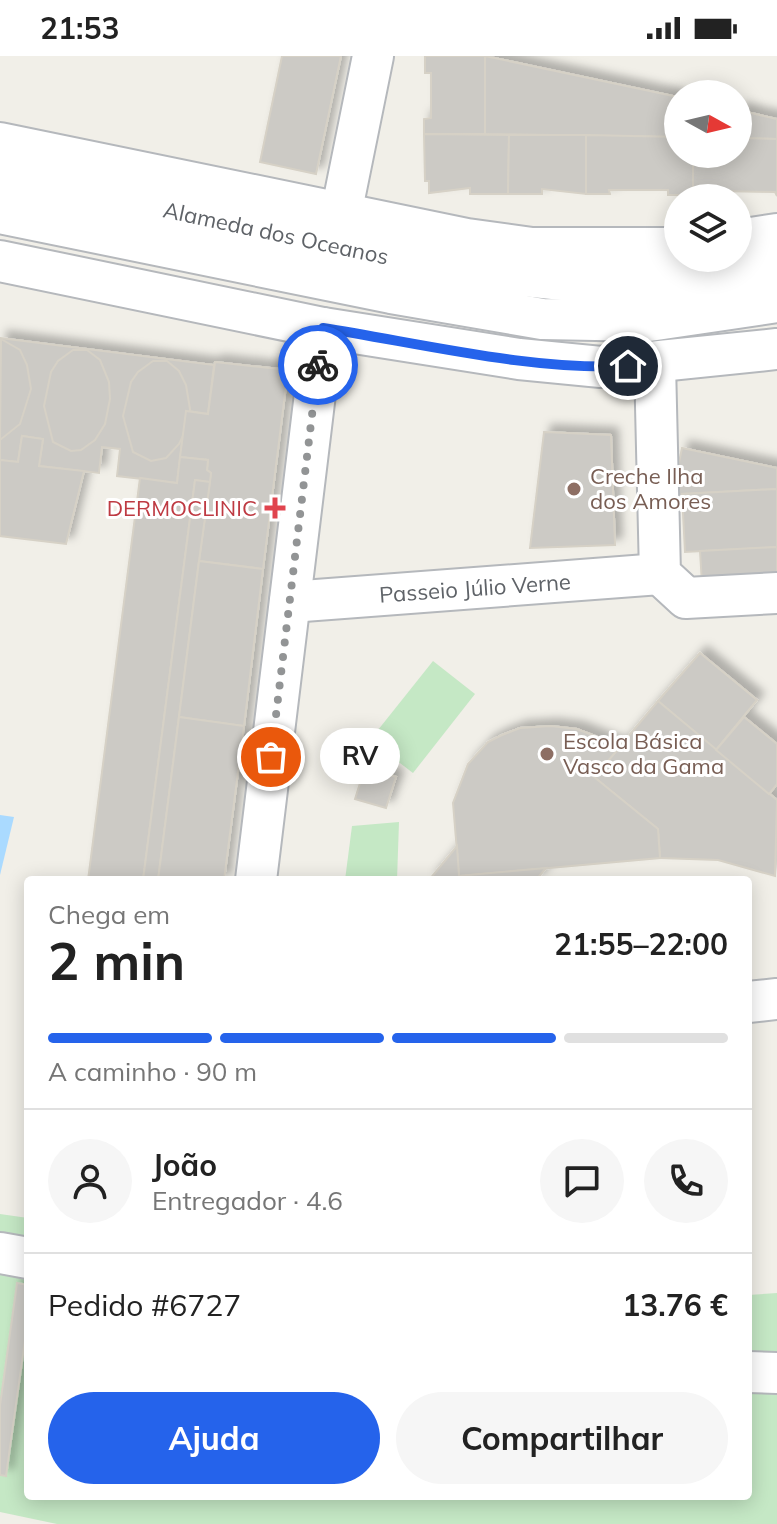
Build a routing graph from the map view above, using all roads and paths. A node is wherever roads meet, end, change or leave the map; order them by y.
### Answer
1 (373, 56) edge
2 (0, 143) edge
3 (0, 176) edge
4 (0, 213) edge
5 (341, 214) junction
6 (467, 239) junction
7 (755, 249) edge
8 (0, 261) edge
9 (554, 280) junction
10 (689, 281) edge
11 (777, 302) edge
12 (542, 319) junction
13 (323, 328) junction
14 (777, 335) edge
15 (777, 349) edge
16 (484, 353) junction
17 (655, 364) junction
18 (660, 574) junction
19 (777, 593) edge
20 (290, 602) junction
21 (256, 876) edge
22 (777, 999) edge
23 (752, 1002) edge
24 (0, 1253) edge
25 (24, 1257) edge
26 (752, 1372) edge
27 (777, 1373) edge

1 - 5 street
2 - 5 street, Alameda dos Oceanos
3 - 9 street, Alameda dos Oceanos
4 - 12 street, Alameda dos Oceanos
5 - 6 street, Alameda dos Oceanos
6 - 9 street, Alameda dos Oceanos
6 - 10 street, Alameda dos Oceanos
7 - 10 street, Alameda dos Oceanos
8 - 13 street
9 - 10 street, Alameda dos Oceanos
10 - 11 street, Alameda dos Oceanos
10 - 12 street, Alameda dos Oceanos
10 - 14 street
12 - 16 street
13 - 16 street
13 - 20 street
15 - 17 street
16 - 17 street
17 - 18 street
18 - 19 street
18 - 20 street, Passeio Júlio Verne
20 - 21 street
22 - 23 street
24 - 25 street
26 - 27 street

